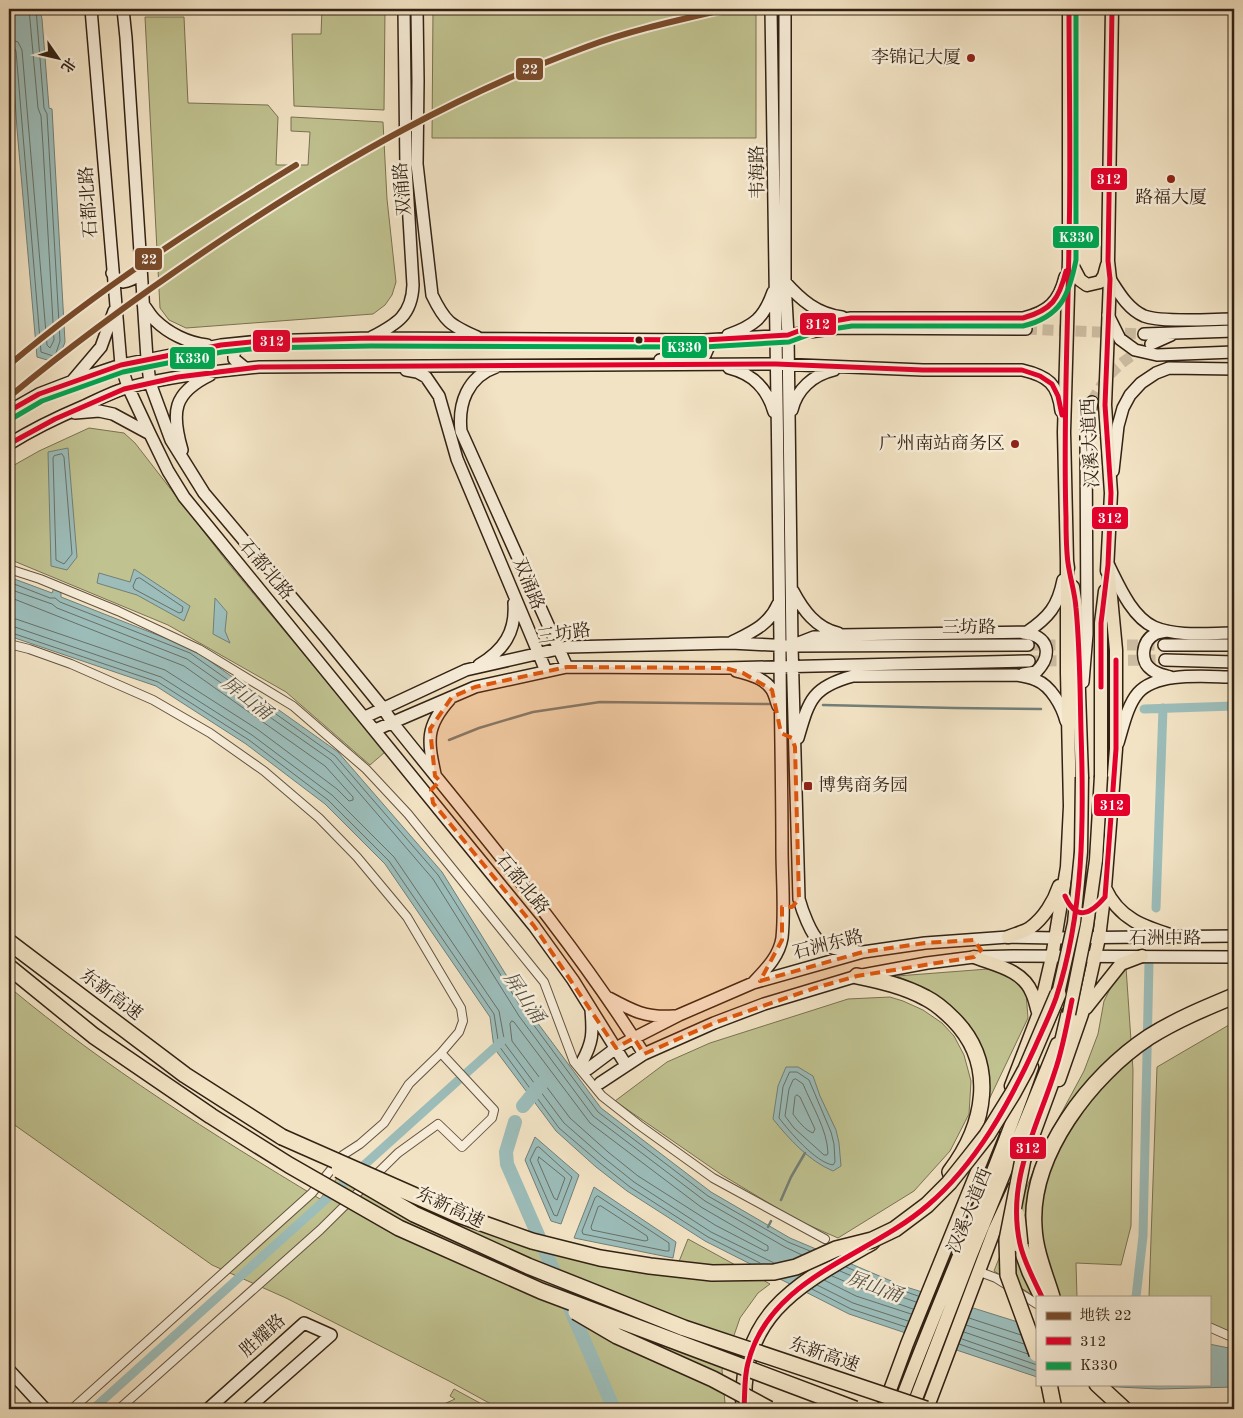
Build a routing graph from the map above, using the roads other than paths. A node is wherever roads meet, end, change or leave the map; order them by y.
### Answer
1 (91, 9) edge
2 (123, 9) edge
3 (404, 9) edge
4 (417, 9) edge
5 (771, 9) edge
6 (785, 9) edge
7 (1069, 9) edge
8 (1112, 9) edge
9 (1069, 258) junction
10 (1108, 261) junction
11 (140, 268) junction
12 (112, 273) junction
13 (1110, 279) junction
14 (781, 281) junction
15 (142, 302) junction
16 (115, 307) junction
17 (1108, 313) junction
18 (851, 318) junction
19 (1234, 319) edge
20 (1026, 329) tunnel mouth
21 (1234, 331) edge
22 (1180, 332) junction
23 (1144, 334) tunnel mouth
24 (782, 335) junction
25 (371, 338) junction
26 (484, 340) junction
27 (709, 340) junction
28 (243, 343) junction
29 (1151, 344) tunnel mouth
30 (221, 345) junction
31 (1234, 352) edge
32 (1157, 355) junction
33 (146, 359) junction
34 (776, 364) junction
35 (121, 365) junction
36 (718, 365) junction
37 (392, 366) junction
38 (498, 366) junction
39 (631, 366) junction
40 (788, 366) junction
41 (846, 367) junction
42 (245, 368) junction
43 (1169, 368) junction
44 (1234, 369) edge
45 (220, 371) junction
46 (73, 381) junction
47 (150, 382) junction
48 (128, 388) junction
49 (1092, 402) tunnel mouth
50 (9, 411) edge
51 (67, 413) junction
52 (789, 419) junction
53 (777, 420) junction
54 (1064, 432) junction
55 (150, 434) junction
56 (9, 444) edge
57 (189, 470) junction
58 (168, 471) junction
59 (1111, 493) junction
60 (1067, 561) junction
61 (1108, 565) junction
62 (9, 569) edge
63 (792, 589) junction
64 (513, 594) junction
65 (780, 601) junction
66 (1167, 631) junction
67 (1024, 633) junction
68 (1234, 633) edge
69 (847, 635) junction
70 (326, 638) junction
71 (731, 643) junction
72 (9, 644) edge
73 (1028, 645) tunnel mouth
74 (1164, 645) tunnel mouth
75 (1234, 645) edge
76 (786, 646) junction
77 (558, 648) junction
78 (311, 650) junction
79 (538, 654) junction
80 (1165, 660) tunnel mouth
81 (1029, 661) tunnel mouth
82 (1234, 662) edge
83 (793, 665) junction
84 (780, 666) junction
85 (567, 667) junction
86 (725, 668) junction
87 (470, 669) junction
88 (546, 671) junction
89 (1016, 675) junction
90 (1234, 677) edge
91 (1174, 678) junction
92 (475, 687) junction
93 (452, 697) junction
94 (383, 708) junction
95 (1080, 712) junction
96 (781, 715) junction
97 (365, 717) junction
98 (392, 722) junction
99 (375, 730) junction
100 (1068, 730) junction
101 (782, 744) junction
102 (795, 744) junction
103 (1116, 750) junction
104 (435, 776) junction
105 (446, 789) junction
106 (433, 803) junction
107 (1067, 867) junction
108 (1105, 892) junction
109 (1064, 893) junction
110 (798, 899) junction
111 (782, 904) junction
112 (1173, 936) junction
113 (1234, 936) edge
114 (1008, 937) junction
115 (1055, 938) junction
116 (1100, 938) junction
117 (974, 940) junction
118 (9, 942) edge
119 (863, 952) junction
120 (1096, 956) junction
121 (1142, 956) junction
122 (1172, 956) junction
123 (974, 957) junction
124 (1052, 957) junction
125 (1234, 957) edge
126 (9, 966) edge
127 (587, 968) junction
128 (857, 976) junction
129 (573, 980) junction
130 (753, 983) junction
131 (1058, 994) junction
132 (1234, 996) edge
133 (607, 997) junction
134 (707, 1004) junction
135 (591, 1008) junction
136 (1039, 1013) junction
137 (1075, 1014) junction
138 (679, 1015) junction
139 (714, 1023) junction
140 (634, 1038) junction
141 (616, 1048) junction
142 (441, 1053) junction
143 (644, 1054) junction
144 (626, 1065) junction
145 (600, 1083) dead end
146 (282, 1137) junction
147 (1023, 1159) junction
148 (895, 1229) junction
149 (825, 1239) dead end
150 (980, 1272) junction
151 (541, 1291) junction
152 (1042, 1296) edge
153 (1052, 1296) edge
154 (1036, 1303) edge
155 (1210, 1327) edge
156 (1234, 1338) edge
157 (1036, 1351) edge
158 (926, 1353) junction
159 (946, 1355) junction
160 (9, 1370) edge
161 (1049, 1386) edge
162 (1099, 1386) edge
163 (45, 1409) edge
164 (72, 1409) edge
165 (119, 1409) edge
166 (208, 1409) edge
167 (247, 1409) edge
168 (744, 1409) edge
169 (769, 1409) edge
170 (854, 1409) edge
171 (884, 1409) edge
172 (893, 1409) edge
173 (898, 1409) edge
174 (912, 1409) edge
175 (921, 1409) edge
176 (926, 1409) edge
177 (1054, 1409) edge
178 (1124, 1409) edge

1 - 12 main road, 石都北路
2 - 11 main road, 石都北路
3 - 25 main road, 双涌路
4 - 26 main road, 双涌路
5 - 14 main road, 韦海路
6 - 14 main road, 韦海路
7 - 9 main road, 汉溪大道西
8 - 10 main road, 汉溪大道西
9 - 10 main road
9 - 18 main road
9 - 54 main road, 汉溪大道西
10 - 13 main road, 汉溪大道西
11 - 12 main road
11 - 15 main road, 石都北路
12 - 16 main road, 石都北路
13 - 17 main road, 汉溪大道西
13 - 19 main road
14 - 18 main road
14 - 24 main road, 韦海路
14 - 27 main road
15 - 30 main road
15 - 33 main road, 石都北路
16 - 35 main road, 石都北路
16 - 46 main road
17 - 32 main road
17 - 59 main road, 汉溪大道西
18 - 24 main road
20 - 24 main road
21 - 22 main road
22 - 23 main road
22 - 29 main road
24 - 27 main road
24 - 34 main road
24 - 40 main road
25 - 26 main road
25 - 28 main road
26 - 27 main road
27 - 39 main road
28 - 30 main road
28 - 42 main road
30 - 33 main road
31 - 32 main road
32 - 43 main road
33 - 35 main road
33 - 47 main road, 石都北路
34 - 36 main road
34 - 40 main road
34 - 53 main road
35 - 46 main road
35 - 48 main road, 石都北路
36 - 39 main road
36 - 53 main road
37 - 38 main road
37 - 42 main road
37 - 64 main road, 双涌路
38 - 39 main road
38 - 77 main road, 双涌路
40 - 41 main road
40 - 52 main road
41 - 52 main road
41 - 54 main road
42 - 45 main road
43 - 44 main road
43 - 59 main road
45 - 47 main road
45 - 57 main road
46 - 50 main road
47 - 48 main road
47 - 57 main road, 石都北路
48 - 51 main road
48 - 55 main road, 石都北路
49 - 95 main road
51 - 55 main road
51 - 56 main road
52 - 63 main road
53 - 65 main road
54 - 60 main road, 汉溪大道西
55 - 58 main road, 石都北路
57 - 58 main road
57 - 70 main road, 石都北路
58 - 78 main road, 石都北路
59 - 61 main road, 汉溪大道西
60 - 67 main road
60 - 95 main road, 汉溪大道西
60 - 100 main road
61 - 66 main road
61 - 103 main road
61 - 137 main road, 汉溪大道西, bridge
62 - 149 street
63 - 69 main road
63 - 76 main road
64 - 79 main road, 双涌路
64 - 87 main road
65 - 71 main road
65 - 76 main road
66 - 68 main road
66 - 91 main road
67 - 69 main road
67 - 89 main road
69 - 76 main road
70 - 78 main road
70 - 94 main road, 石都北路
71 - 76 main road, 三坊路
71 - 77 main road, 三坊路
72 - 142 street
73 - 76 main road, 三坊路
74 - 75 main road
76 - 83 main road
76 - 84 main road
77 - 79 main road, 三坊路
77 - 85 main road, 双涌路
78 - 97 main road, 石都北路
79 - 87 main road, 三坊路
79 - 88 main road, 双涌路
80 - 82 main road
81 - 83 main road, 三坊路
83 - 84 main road, 三坊路
83 - 102 main road
84 - 86 main road, 三坊路
84 - 96 main road
85 - 86 main road, 三坊路
85 - 88 main road, 三坊路
86 - 96 main road
87 - 92 main road
87 - 94 main road, 三坊路
88 - 92 main road, 三坊路
89 - 100 main road
89 - 102 main road
90 - 91 main road
91 - 103 main road
92 - 93 main road, 三坊路
93 - 98 main road, 三坊路
93 - 104 main road
94 - 97 main road, 三坊路
94 - 98 main road, 石都北路
95 - 131 main road, 汉溪大道西, bridge
96 - 101 main road
97 - 99 main road, 石都北路
98 - 99 main road, 三坊路
98 - 104 main road, 石都北路
99 - 106 main road, 石都北路
100 - 107 main road
101 - 102 main road
101 - 111 main road
102 - 110 main road
103 - 108 main road
104 - 105 main road, 石都北路
105 - 106 main road
105 - 127 main road, 石都北路
106 - 129 main road, 石都北路
107 - 109 main road
107 - 114 main road
108 - 109 main road
108 - 112 main road
108 - 116 main road
109 - 115 main road
110 - 111 main road
110 - 119 main road
111 - 130 main road
112 - 113 main road, 石洲中路
112 - 116 main road, 石洲中路
112 - 122 main road
114 - 115 main road, 石洲东路
114 - 117 main road, 石洲东路
115 - 116 main road, 石洲东路
115 - 124 main road
116 - 120 main road
117 - 119 main road, 石洲东路
117 - 123 main road
118 - 146 highway, 东新高速
119 - 130 main road, 石洲东路
120 - 121 main road, 石洲中路
120 - 124 main road
120 - 137 main road
121 - 122 main road, 石洲中路
121 - 137 main road
122 - 125 main road, 石洲中路
123 - 124 main road
123 - 128 main road
123 - 136 main road
124 - 136 main road
126 - 151 highway, bridge
127 - 129 main road
127 - 133 main road, 石都北路
128 - 139 main road
128 - 148 highway, bridge
129 - 135 main road, 石都北路
130 - 134 main road, 石洲东路
131 - 148 highway, bridge
131 - 158 main road, 汉溪大道西, bridge
132 - 153 highway
133 - 138 main road
133 - 140 main road, 石都北路
134 - 138 main road, 石洲东路
134 - 139 main road
135 - 141 main road, 石都北路
135 - 141 main road, 石洲东路
136 - 171 main road
137 - 147 highway
137 - 150 main road
137 - 158 main road, 汉溪大道西
138 - 140 main road, 石洲东路
139 - 143 main road
140 - 141 main road, 石洲东路
140 - 143 main road, 石都北路
141 - 144 main road, 石都北路
142 - 164 street
142 - 165 street
143 - 144 main road
144 - 145 main road
146 - 148 highway, bridge
146 - 176 highway, 东新高速, bridge
147 - 152 highway, bridge
147 - 157 highway, bridge
148 - 168 highway, bridge
150 - 154 street
150 - 159 main road
151 - 169 highway, bridge
151 - 170 highway, bridge
155 - 156 street
158 - 172 main road
158 - 173 main road
158 - 174 main road
159 - 175 main road
159 - 176 main road
160 - 163 main road
161 - 177 highway
162 - 178 highway
166 - 167 main road, 胜耀路

